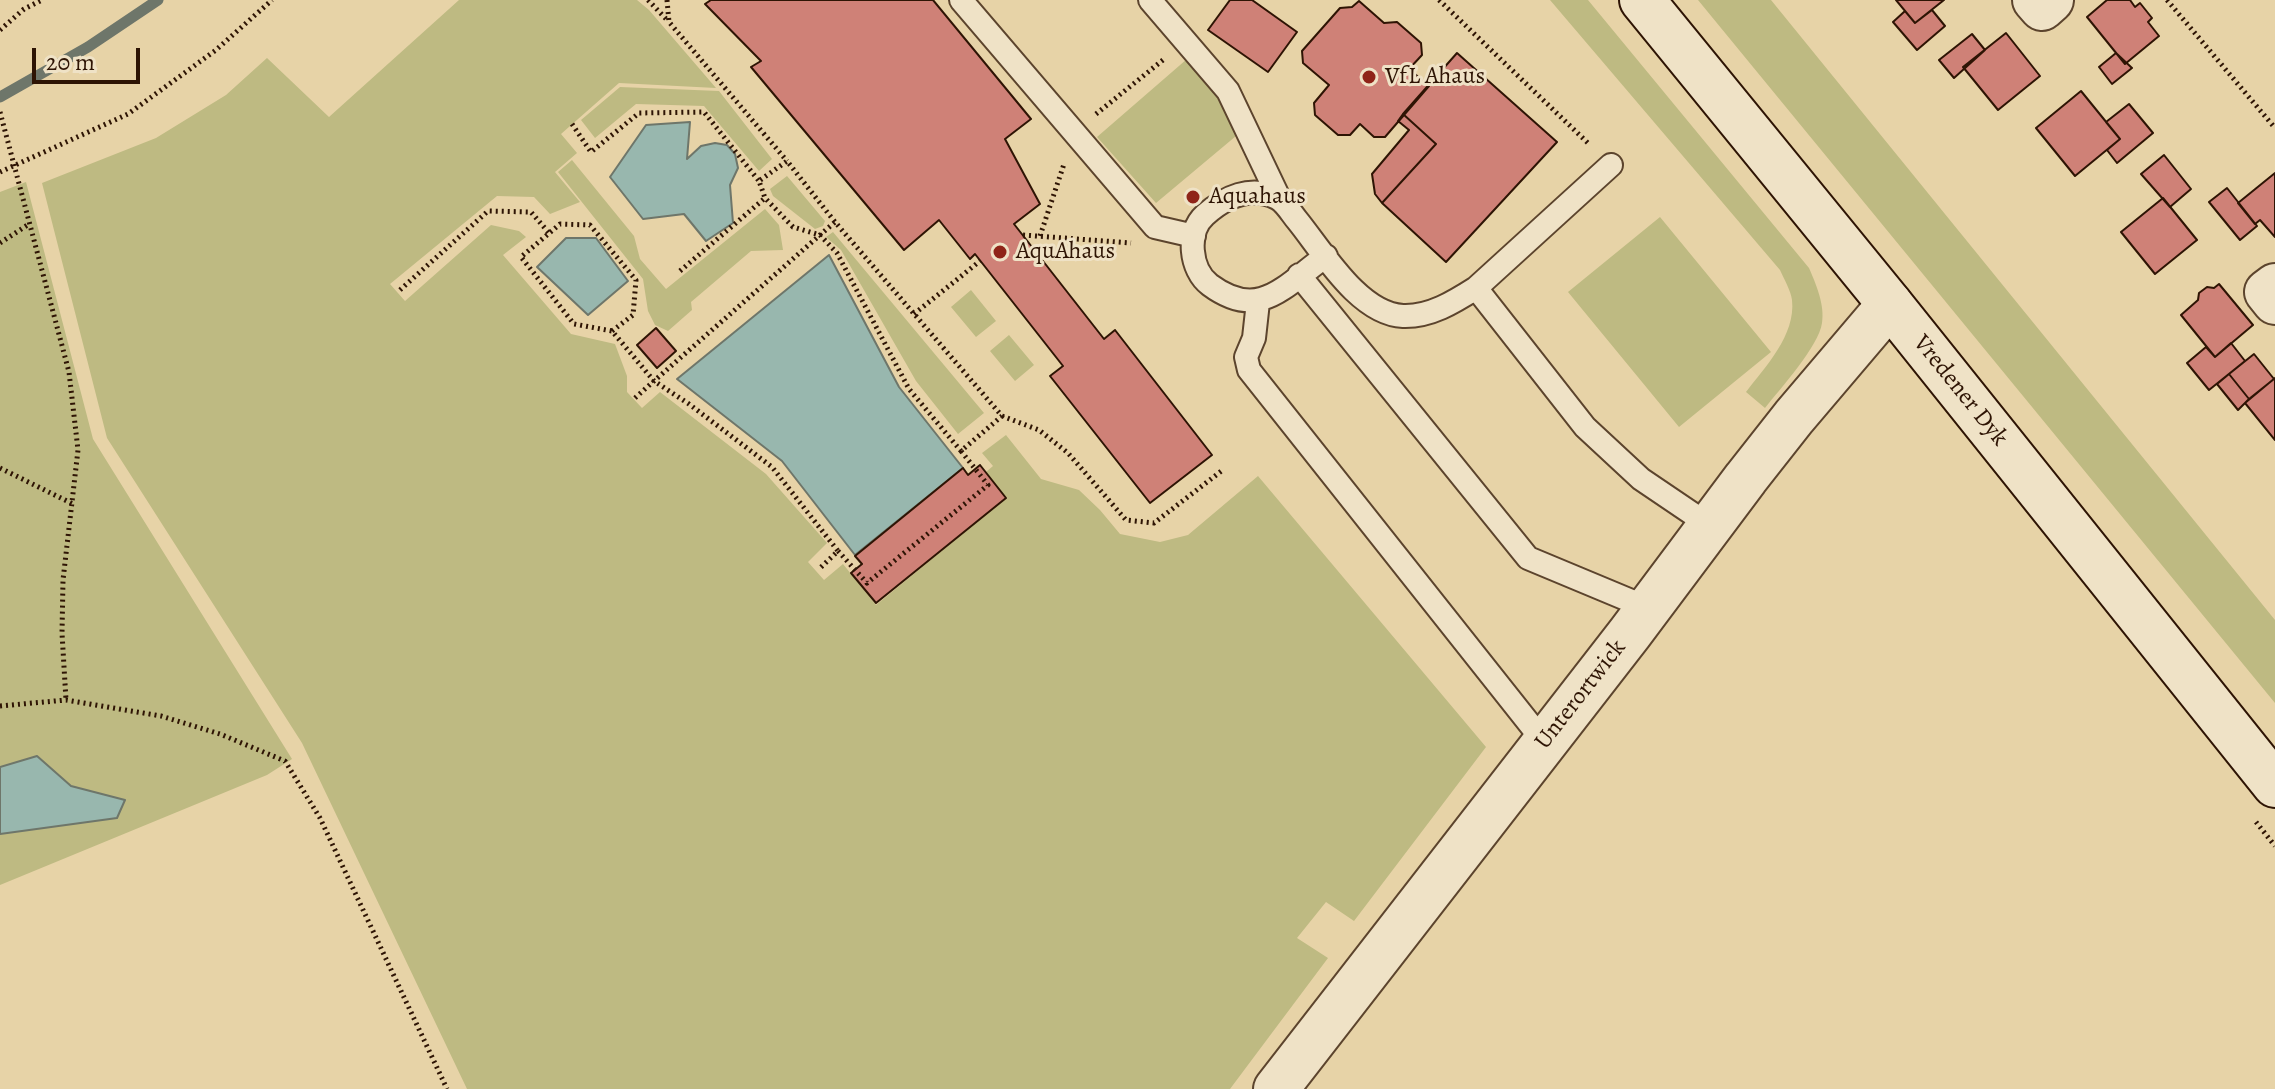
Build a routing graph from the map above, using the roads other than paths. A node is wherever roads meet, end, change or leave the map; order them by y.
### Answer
1 (961, 0) edge
2 (1150, 0) edge
3 (1642, 0) edge
4 (2035, 0) edge
5 (2051, 0) edge
6 (1611, 165) road end
7 (1279, 198) junction
8 (1193, 241) junction
9 (1326, 256) junction
10 (1299, 275) junction
11 (2275, 286) edge
12 (1476, 288) junction
13 (1258, 302) junction
14 (2275, 302) edge
15 (1890, 304) junction
16 (1709, 525) junction
17 (1648, 608) junction
18 (1544, 742) junction
19 (2265, 803) edge
20 (1276, 1089) edge

1 - 8 lane
2 - 7 lane
3 - 15 street, Vredener Dyk
4 - 5 street
6 - 12 lane
7 - 8 lane
7 - 9 lane
8 - 13 lane
9 - 10 lane
9 - 12 lane
10 - 13 lane
10 - 17 lane
11 - 14 street
12 - 16 lane
13 - 18 lane
15 - 16 street, Unterortwick
15 - 19 street, Vredener Dyk
16 - 17 street, Unterortwick
17 - 18 street, Unterortwick
18 - 20 street, Unterortwick

